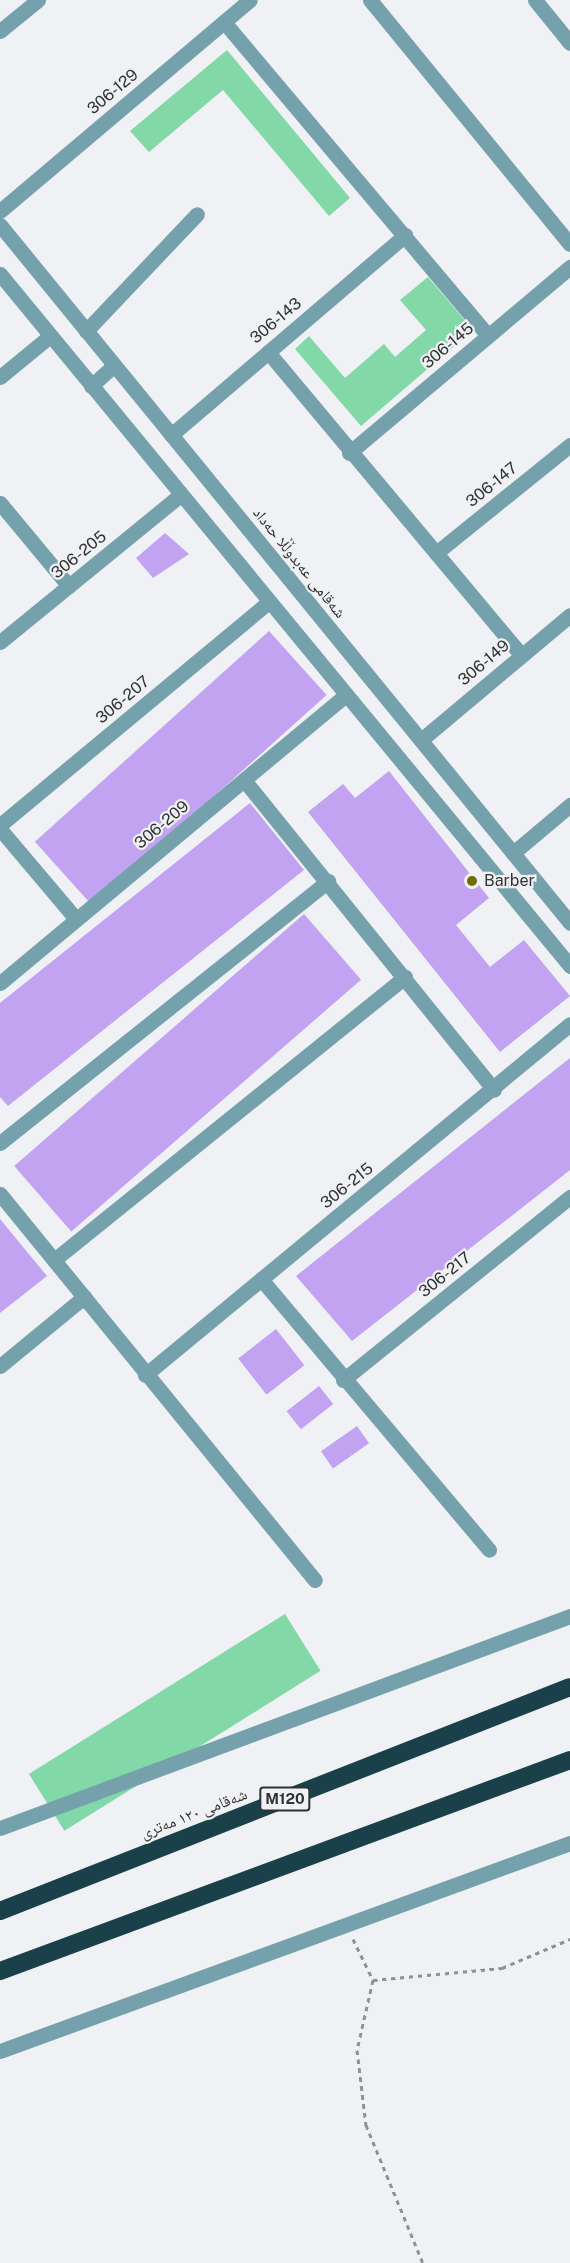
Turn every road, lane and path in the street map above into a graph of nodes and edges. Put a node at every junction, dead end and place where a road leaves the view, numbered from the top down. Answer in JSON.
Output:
{"nodes":[{"id":1,"x":38,"y":0,"type":"edge"},
{"id":2,"x":250,"y":0,"type":"edge"},
{"id":3,"x":370,"y":0,"type":"edge"},
{"id":4,"x":535,"y":0,"type":"edge"},
{"id":5,"x":224,"y":22,"type":"junction"},
{"id":6,"x":0,"y":31,"type":"edge"},
{"id":7,"x":570,"y":43,"type":"edge"},
{"id":8,"x":0,"y":211,"type":"edge"},
{"id":9,"x":197,"y":214,"type":"dead end"},
{"id":10,"x":0,"y":225,"type":"edge"},
{"id":11,"x":405,"y":235,"type":"junction"},
{"id":12,"x":570,"y":244,"type":"edge"},
{"id":13,"x":570,"y":267,"type":"edge"},
{"id":14,"x":0,"y":274,"type":"edge"},
{"id":15,"x":86,"y":331,"type":"junction"},
{"id":16,"x":50,"y":336,"type":"junction"},
{"id":17,"x":488,"y":336,"type":"junction"},
{"id":18,"x":268,"y":352,"type":"junction"},
{"id":19,"x":114,"y":365,"type":"junction"},
{"id":20,"x":0,"y":377,"type":"edge"},
{"id":21,"x":91,"y":386,"type":"junction"},
{"id":22,"x":171,"y":435,"type":"junction"},
{"id":23,"x":570,"y":445,"type":"edge"},
{"id":24,"x":350,"y":453,"type":"junction"},
{"id":25,"x":180,"y":495,"type":"junction"},
{"id":26,"x":0,"y":503,"type":"edge"},
{"id":27,"x":436,"y":553,"type":"junction"},
{"id":28,"x":69,"y":586,"type":"junction"},
{"id":29,"x":269,"y":602,"type":"junction"},
{"id":30,"x":570,"y":615,"type":"edge"},
{"id":31,"x":0,"y":642,"type":"edge"},
{"id":32,"x":521,"y":655,"type":"junction"},
{"id":33,"x":346,"y":695,"type":"junction"},
{"id":34,"x":421,"y":740,"type":"junction"},
{"id":35,"x":244,"y":780,"type":"junction"},
{"id":36,"x":570,"y":805,"type":"edge"},
{"id":37,"x":0,"y":827,"type":"edge"},
{"id":38,"x":513,"y":853,"type":"junction"},
{"id":39,"x":328,"y":880,"type":"junction"},
{"id":40,"x":558,"y":908,"type":"junction"},
{"id":41,"x":76,"y":919,"type":"junction"},
{"id":42,"x":570,"y":923,"type":"edge"},
{"id":43,"x":537,"y":924,"type":"junction"},
{"id":44,"x":570,"y":966,"type":"edge"},
{"id":45,"x":405,"y":977,"type":"junction"},
{"id":46,"x":0,"y":983,"type":"edge"},
{"id":47,"x":570,"y":1024,"type":"edge"},
{"id":48,"x":494,"y":1090,"type":"junction"},
{"id":49,"x":0,"y":1143,"type":"edge"},
{"id":50,"x":0,"y":1194,"type":"edge"},
{"id":51,"x":570,"y":1197,"type":"edge"},
{"id":52,"x":54,"y":1260,"type":"junction"},
{"id":53,"x":261,"y":1279,"type":"junction"},
{"id":54,"x":84,"y":1297,"type":"junction"},
{"id":55,"x":0,"y":1366,"type":"edge"},
{"id":56,"x":145,"y":1375,"type":"junction"},
{"id":57,"x":343,"y":1380,"type":"junction"},
{"id":58,"x":489,"y":1550,"type":"dead end"},
{"id":59,"x":315,"y":1580,"type":"dead end"},
{"id":60,"x":570,"y":1616,"type":"edge"},
{"id":61,"x":570,"y":1687,"type":"edge"},
{"id":62,"x":570,"y":1760,"type":"edge"},
{"id":63,"x":0,"y":1828,"type":"edge"},
{"id":64,"x":570,"y":1843,"type":"edge"},
{"id":65,"x":0,"y":1911,"type":"edge"},
{"id":66,"x":346,"y":1927,"type":"junction"},
{"id":67,"x":570,"y":1939,"type":"edge"},
{"id":68,"x":0,"y":1971,"type":"edge"},
{"id":69,"x":373,"y":1980,"type":"junction"},
{"id":70,"x":0,"y":2051,"type":"edge"},
{"id":71,"x":423,"y":2263,"type":"edge"}],
"edges":[{"from":1,"to":6,"type":"street"},
{"from":2,"to":5,"type":"street","name":"306-129"},
{"from":3,"to":12,"type":"street"},
{"from":4,"to":7,"type":"street"},
{"from":5,"to":8,"type":"street","name":"306-129"},
{"from":5,"to":11,"type":"street"},
{"from":9,"to":15,"type":"street"},
{"from":10,"to":15,"type":"street","name":"شەقامی عەبدوڵڵا حەداد"},
{"from":11,"to":17,"type":"street"},
{"from":11,"to":18,"type":"street","name":"306-143"},
{"from":13,"to":17,"type":"street","name":"306-145"},
{"from":14,"to":16,"type":"street"},
{"from":15,"to":19,"type":"street","name":"شەقامی عەبدوڵڵا حەداد"},
{"from":16,"to":20,"type":"street"},
{"from":16,"to":21,"type":"street"},
{"from":17,"to":24,"type":"street","name":"306-145"},
{"from":18,"to":22,"type":"street","name":"306-143"},
{"from":18,"to":24,"type":"street"},
{"from":19,"to":21,"type":"street"},
{"from":19,"to":22,"type":"street","name":"شەقامی عەبدوڵڵا حەداد"},
{"from":21,"to":25,"type":"street"},
{"from":22,"to":34,"type":"street","name":"شەقامی عەبدوڵڵا حەداد"},
{"from":23,"to":27,"type":"street","name":"306-147"},
{"from":24,"to":27,"type":"street"},
{"from":25,"to":28,"type":"street","name":"306-205"},
{"from":25,"to":29,"type":"street"},
{"from":26,"to":28,"type":"street"},
{"from":27,"to":32,"type":"street"},
{"from":28,"to":31,"type":"street","name":"306-205"},
{"from":29,"to":33,"type":"street"},
{"from":29,"to":37,"type":"street","name":"306-207"},
{"from":30,"to":32,"type":"street","name":"306-149"},
{"from":32,"to":34,"type":"street","name":"306-149"},
{"from":33,"to":35,"type":"street","name":"306-209"},
{"from":33,"to":43,"type":"street"},
{"from":34,"to":38,"type":"street","name":"شەقامی عەبدوڵڵا حەداد"},
{"from":35,"to":39,"type":"street"},
{"from":35,"to":41,"type":"street","name":"306-209"},
{"from":36,"to":38,"type":"street"},
{"from":37,"to":41,"type":"street"},
{"from":38,"to":40,"type":"street","name":"شەقامی عەبدوڵڵا حەداد"},
{"from":39,"to":45,"type":"street"},
{"from":39,"to":49,"type":"street"},
{"from":40,"to":42,"type":"street","name":"شەقامی عەبدوڵڵا حەداد"},
{"from":40,"to":43,"type":"street"},
{"from":41,"to":46,"type":"street","name":"306-209"},
{"from":43,"to":44,"type":"street"},
{"from":45,"to":48,"type":"street"},
{"from":45,"to":52,"type":"street"},
{"from":47,"to":48,"type":"street","name":"306-215"},
{"from":48,"to":53,"type":"street","name":"306-215"},
{"from":50,"to":52,"type":"street"},
{"from":51,"to":57,"type":"street","name":"306-217"},
{"from":52,"to":54,"type":"street"},
{"from":53,"to":56,"type":"street","name":"306-215"},
{"from":53,"to":57,"type":"street"},
{"from":54,"to":55,"type":"street"},
{"from":54,"to":56,"type":"street"},
{"from":56,"to":59,"type":"street"},
{"from":57,"to":58,"type":"street"},
{"from":60,"to":63,"type":"street"},
{"from":61,"to":65,"type":"highway","name":"شەقامی ١٢٠ مەتری","number":"M120"},
{"from":62,"to":68,"type":"highway"},
{"from":64,"to":66,"type":"street"},
{"from":66,"to":69,"type":"path"},
{"from":66,"to":70,"type":"street"},
{"from":67,"to":69,"type":"path"},
{"from":69,"to":71,"type":"path"}]}
